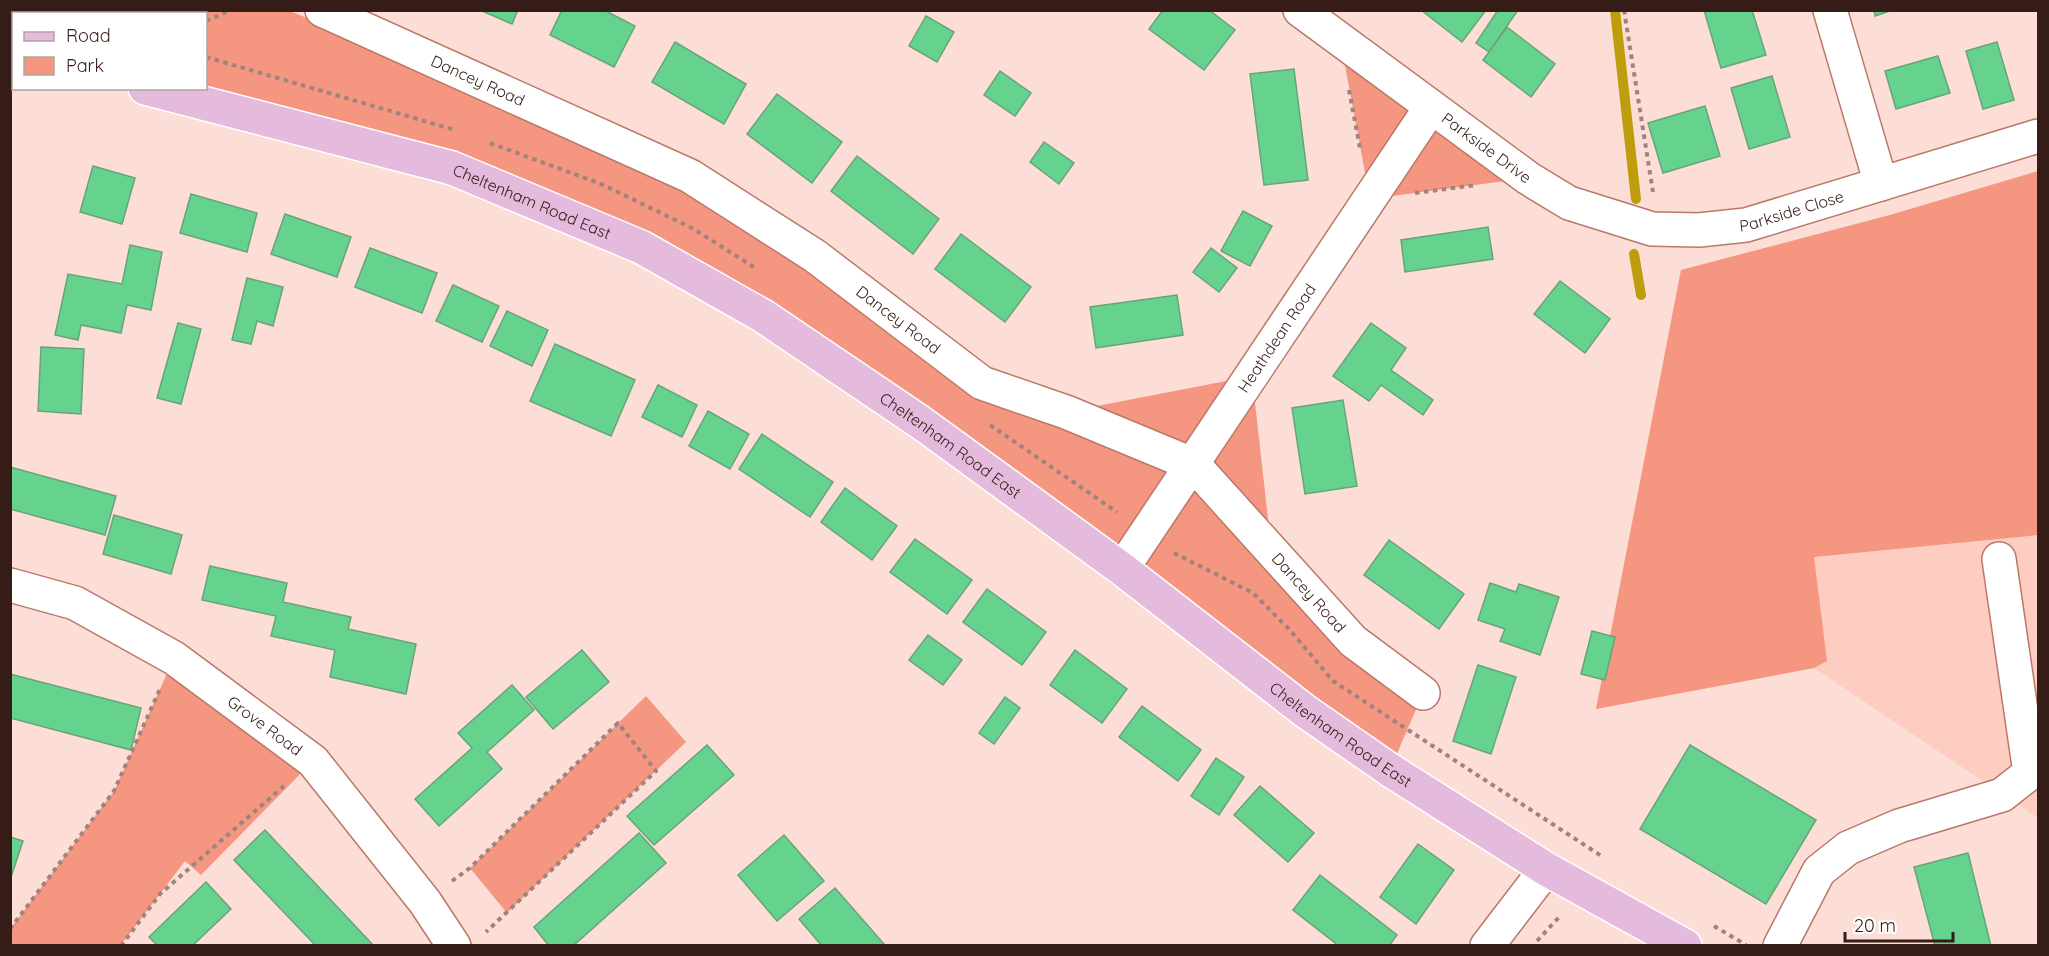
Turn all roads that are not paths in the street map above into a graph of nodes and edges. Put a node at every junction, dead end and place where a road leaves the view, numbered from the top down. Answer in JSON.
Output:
{"nodes":[{"id":1,"x":322,"y":10,"type":"edge"},
{"id":2,"x":1300,"y":10,"type":"edge"},
{"id":3,"x":1830,"y":10,"type":"edge"},
{"id":4,"x":153,"y":90,"type":"edge"},
{"id":5,"x":1431,"y":107,"type":"junction"},
{"id":6,"x":2038,"y":136,"type":"edge"},
{"id":7,"x":1881,"y":184,"type":"junction"},
{"id":8,"x":1699,"y":230,"type":"joint"},
{"id":9,"x":1194,"y":465,"type":"junction"},
{"id":10,"x":1999,"y":559,"type":"dead end"},
{"id":11,"x":1122,"y":569,"type":"junction"},
{"id":12,"x":10,"y":585,"type":"edge"},
{"id":13,"x":1423,"y":693,"type":"dead end"},
{"id":14,"x":1546,"y":869,"type":"junction"},
{"id":15,"x":466,"y":942,"type":"edge"},
{"id":16,"x":1487,"y":945,"type":"edge"},
{"id":17,"x":1685,"y":945,"type":"edge"},
{"id":18,"x":1780,"y":945,"type":"edge"}],
"edges":[{"from":1,"to":9,"type":"street","name":"Dancey Road"},
{"from":2,"to":5,"type":"street","name":"Parkside Drive"},
{"from":3,"to":7,"type":"street"},
{"from":4,"to":11,"type":"main road","name":"Cheltenham Road East"},
{"from":5,"to":8,"type":"street","name":"Parkside Drive"},
{"from":5,"to":9,"type":"street","name":"Heathdean Road"},
{"from":6,"to":7,"type":"street","name":"Parkside Close"},
{"from":7,"to":8,"type":"street","name":"Parkside Close"},
{"from":9,"to":11,"type":"street","name":"Heathdean Road"},
{"from":9,"to":13,"type":"street","name":"Dancey Road"},
{"from":10,"to":18,"type":"street"},
{"from":11,"to":14,"type":"main road","name":"Cheltenham Road East"},
{"from":12,"to":15,"type":"street","name":"Grove Road"},
{"from":14,"to":16,"type":"street"},
{"from":14,"to":17,"type":"main road","name":"Cheltenham Road East"}]}
